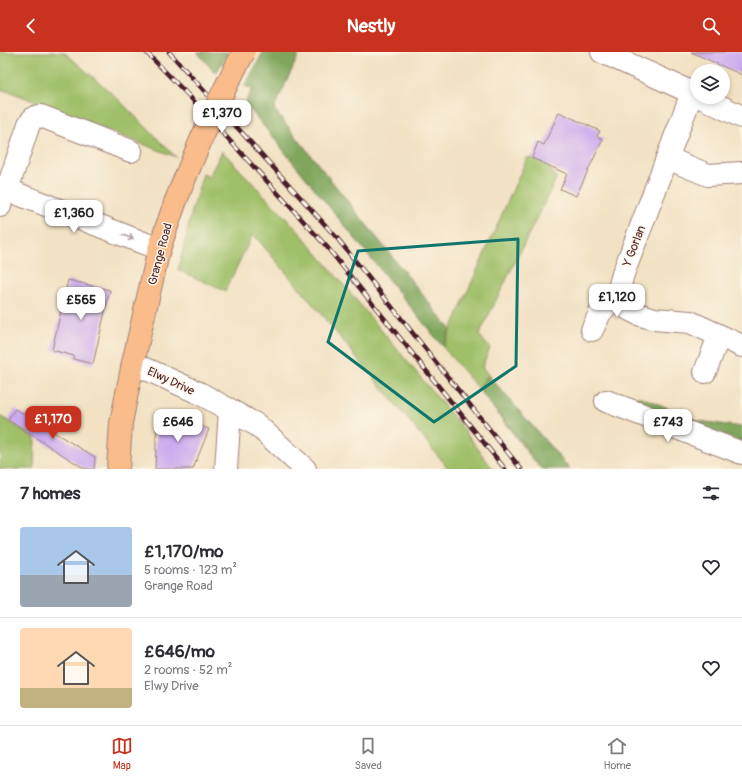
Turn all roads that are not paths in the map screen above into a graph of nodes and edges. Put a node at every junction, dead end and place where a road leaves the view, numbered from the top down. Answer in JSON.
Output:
{"nodes":[{"id":1,"x":244,"y":52,"type":"edge"},
{"id":2,"x":602,"y":52,"type":"edge"},
{"id":3,"x":690,"y":92,"type":"edge"},
{"id":4,"x":693,"y":104,"type":"edge"},
{"id":5,"x":715,"y":104,"type":"edge"},
{"id":6,"x":742,"y":117,"type":"edge"},
{"id":7,"x":131,"y":151,"type":"dead end"},
{"id":8,"x":667,"y":158,"type":"junction"},
{"id":9,"x":742,"y":173,"type":"edge"},
{"id":10,"x":3,"y":193,"type":"edge"},
{"id":11,"x":159,"y":249,"type":"junction"},
{"id":12,"x":618,"y":292,"type":"junction"},
{"id":13,"x":592,"y":330,"type":"dead end"},
{"id":14,"x":719,"y":336,"type":"junction"},
{"id":15,"x":742,"y":346,"type":"edge"},
{"id":16,"x":134,"y":363,"type":"junction"},
{"id":17,"x":705,"y":372,"type":"dead end"},
{"id":18,"x":606,"y":401,"type":"dead end"},
{"id":19,"x":230,"y":410,"type":"junction"},
{"id":20,"x":742,"y":453,"type":"edge"},
{"id":21,"x":118,"y":469,"type":"edge"},
{"id":22,"x":226,"y":469,"type":"edge"},
{"id":23,"x":305,"y":469,"type":"edge"}],
"edges":[{"from":1,"to":11,"type":"main road","name":"Grange Road","bridge":true},
{"from":2,"to":3,"type":"street"},
{"from":4,"to":8,"type":"street","name":"Y Gorlan"},
{"from":5,"to":6,"type":"street"},
{"from":7,"to":10,"type":"street"},
{"from":8,"to":9,"type":"street"},
{"from":8,"to":12,"type":"street","name":"Y Gorlan"},
{"from":10,"to":11,"type":"street","one_way":true},
{"from":11,"to":16,"type":"main road","name":"Grange Road"},
{"from":12,"to":13,"type":"street"},
{"from":12,"to":14,"type":"street"},
{"from":14,"to":15,"type":"street"},
{"from":14,"to":17,"type":"street"},
{"from":16,"to":19,"type":"street","name":"Elwy Drive"},
{"from":16,"to":21,"type":"main road","name":"Grange Road"},
{"from":18,"to":20,"type":"street"},
{"from":19,"to":22,"type":"street"},
{"from":19,"to":23,"type":"street","name":"Elwy Drive"}]}
